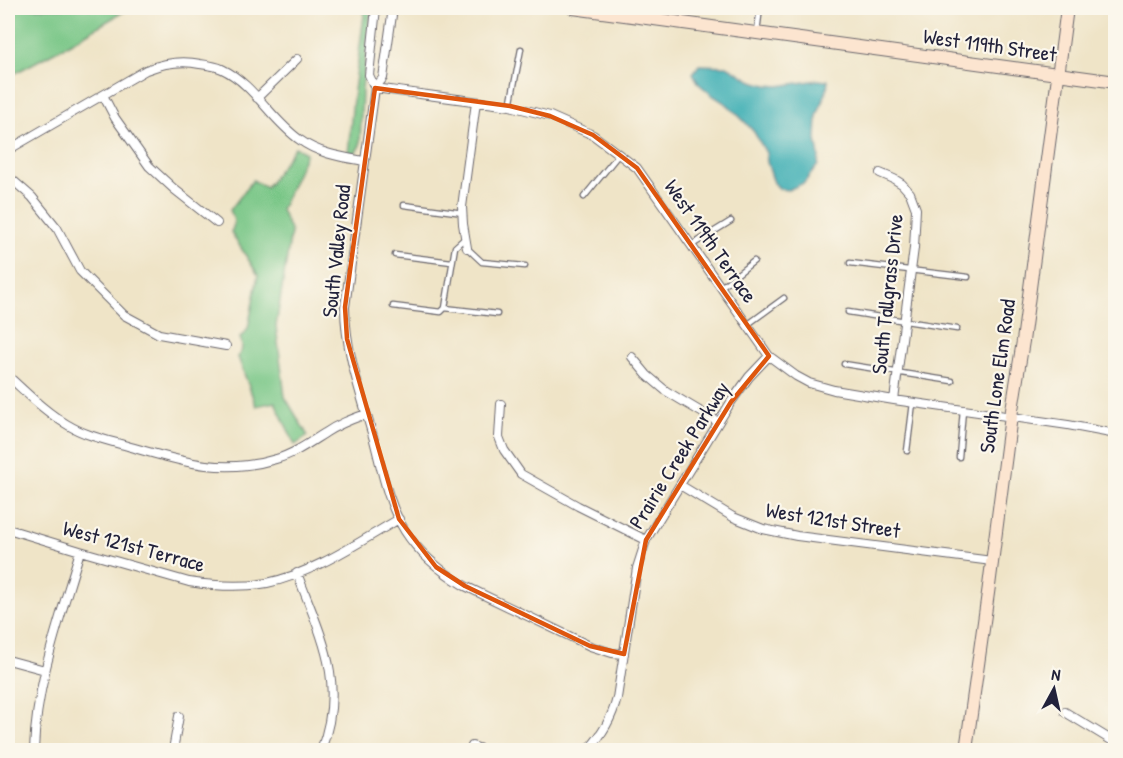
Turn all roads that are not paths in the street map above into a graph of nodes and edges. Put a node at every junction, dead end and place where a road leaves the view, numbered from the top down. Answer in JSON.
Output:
{"nodes":[{"id":1,"x":376,"y":8,"type":"edge"},
{"id":2,"x":393,"y":8,"type":"edge"},
{"id":3,"x":573,"y":8,"type":"edge"},
{"id":4,"x":760,"y":8,"type":"edge"},
{"id":5,"x":1067,"y":8,"type":"edge"},
{"id":6,"x":757,"y":33,"type":"junction"},
{"id":7,"x":521,"y":49,"type":"dead end"},
{"id":8,"x":297,"y":59,"type":"dead end"},
{"id":9,"x":1059,"y":74,"type":"junction"},
{"id":10,"x":1116,"y":82,"type":"edge"},
{"id":11,"x":375,"y":88,"type":"junction"},
{"id":12,"x":103,"y":95,"type":"junction"},
{"id":13,"x":257,"y":98,"type":"junction"},
{"id":14,"x":476,"y":102,"type":"junction"},
{"id":15,"x":510,"y":106,"type":"junction"},
{"id":16,"x":8,"y":150,"type":"edge"},
{"id":17,"x":619,"y":154,"type":"junction"},
{"id":18,"x":364,"y":161,"type":"junction"},
{"id":19,"x":880,"y":173,"type":"dead end"},
{"id":20,"x":8,"y":176,"type":"edge"},
{"id":21,"x":584,"y":197,"type":"dead end"},
{"id":22,"x":404,"y":205,"type":"dead end"},
{"id":23,"x":463,"y":213,"type":"junction"},
{"id":24,"x":731,"y":221,"type":"dead end"},
{"id":25,"x":217,"y":223,"type":"dead end"},
{"id":26,"x":465,"y":237,"type":"junction"},
{"id":27,"x":692,"y":245,"type":"junction"},
{"id":28,"x":467,"y":248,"type":"joint"},
{"id":29,"x":395,"y":255,"type":"dead end"},
{"id":30,"x":754,"y":261,"type":"dead end"},
{"id":31,"x":452,"y":262,"type":"junction"},
{"id":32,"x":850,"y":263,"type":"dead end"},
{"id":33,"x":525,"y":266,"type":"dead end"},
{"id":34,"x":911,"y":270,"type":"junction"},
{"id":35,"x":968,"y":277,"type":"dead end"},
{"id":36,"x":721,"y":287,"type":"junction"},
{"id":37,"x":784,"y":298,"type":"dead end"},
{"id":38,"x":393,"y":306,"type":"dead end"},
{"id":39,"x":446,"y":308,"type":"junction"},
{"id":40,"x":848,"y":312,"type":"dead end"},
{"id":41,"x":497,"y":314,"type":"dead end"},
{"id":42,"x":904,"y":320,"type":"junction"},
{"id":43,"x":747,"y":325,"type":"junction"},
{"id":44,"x":957,"y":329,"type":"dead end"},
{"id":45,"x":226,"y":346,"type":"dead end"},
{"id":46,"x":769,"y":356,"type":"junction"},
{"id":47,"x":632,"y":357,"type":"dead end"},
{"id":48,"x":844,"y":364,"type":"dead end"},
{"id":49,"x":897,"y":373,"type":"junction"},
{"id":50,"x":8,"y":376,"type":"edge"},
{"id":51,"x":952,"y":381,"type":"dead end"},
{"id":52,"x":894,"y":400,"type":"junction"},
{"id":53,"x":913,"y":403,"type":"junction"},
{"id":54,"x":501,"y":404,"type":"dead end"},
{"id":55,"x":963,"y":410,"type":"junction"},
{"id":56,"x":366,"y":414,"type":"junction"},
{"id":57,"x":1011,"y":416,"type":"junction"},
{"id":58,"x":718,"y":422,"type":"junction"},
{"id":59,"x":1116,"y":434,"type":"edge"},
{"id":60,"x":907,"y":451,"type":"dead end"},
{"id":61,"x":959,"y":458,"type":"dead end"},
{"id":62,"x":680,"y":485,"type":"junction"},
{"id":63,"x":399,"y":519,"type":"junction"},
{"id":64,"x":8,"y":529,"type":"edge"},
{"id":65,"x":646,"y":540,"type":"junction"},
{"id":66,"x":80,"y":551,"type":"junction"},
{"id":67,"x":992,"y":561,"type":"junction"},
{"id":68,"x":297,"y":573,"type":"junction"},
{"id":69,"x":624,"y":654,"type":"junction"},
{"id":70,"x":8,"y":660,"type":"edge"},
{"id":71,"x":45,"y":670,"type":"junction"},
{"id":72,"x":1065,"y":712,"type":"dead end"},
{"id":73,"x":179,"y":716,"type":"dead end"},
{"id":74,"x":1116,"y":743,"type":"edge"},
{"id":75,"x":472,"y":746,"type":"dead end"},
{"id":76,"x":34,"y":750,"type":"edge"},
{"id":77,"x":173,"y":750,"type":"edge"},
{"id":78,"x":321,"y":750,"type":"edge"},
{"id":79,"x":484,"y":750,"type":"edge"},
{"id":80,"x":588,"y":750,"type":"edge"},
{"id":81,"x":966,"y":750,"type":"edge"}],
"edges":[{"from":1,"to":11,"type":"street","name":"South Valley Road"},
{"from":2,"to":11,"type":"street","name":"South Valley Road"},
{"from":3,"to":6,"type":"street","name":"West 119th Street"},
{"from":4,"to":6,"type":"lane"},
{"from":5,"to":9,"type":"street","name":"South Lone Elm Road"},
{"from":6,"to":9,"type":"street","name":"West 119th Street"},
{"from":7,"to":15,"type":"lane"},
{"from":8,"to":13,"type":"street"},
{"from":9,"to":10,"type":"street","name":"West 119th Street"},
{"from":9,"to":57,"type":"street","name":"South Lone Elm Road"},
{"from":11,"to":14,"type":"street","name":"West 119th Terrace"},
{"from":11,"to":18,"type":"street","name":"South Valley Road"},
{"from":12,"to":13,"type":"street"},
{"from":12,"to":16,"type":"street"},
{"from":12,"to":25,"type":"street"},
{"from":13,"to":18,"type":"street"},
{"from":14,"to":15,"type":"street","name":"West 119th Terrace"},
{"from":14,"to":23,"type":"street"},
{"from":15,"to":17,"type":"street","name":"West 119th Terrace"},
{"from":17,"to":21,"type":"lane"},
{"from":17,"to":27,"type":"street","name":"West 119th Terrace"},
{"from":18,"to":56,"type":"street","name":"South Valley Road"},
{"from":19,"to":34,"type":"street","name":"South Tallgrass Drive"},
{"from":20,"to":45,"type":"street"},
{"from":22,"to":23,"type":"lane"},
{"from":23,"to":26,"type":"street"},
{"from":24,"to":27,"type":"lane"},
{"from":26,"to":28,"type":"street"},
{"from":26,"to":31,"type":"lane"},
{"from":27,"to":36,"type":"street","name":"West 119th Terrace"},
{"from":28,"to":33,"type":"lane"},
{"from":29,"to":31,"type":"lane"},
{"from":30,"to":36,"type":"lane"},
{"from":31,"to":39,"type":"lane"},
{"from":32,"to":34,"type":"lane"},
{"from":34,"to":35,"type":"lane"},
{"from":34,"to":42,"type":"street","name":"South Tallgrass Drive"},
{"from":36,"to":43,"type":"street","name":"West 119th Terrace"},
{"from":37,"to":43,"type":"lane"},
{"from":38,"to":39,"type":"lane"},
{"from":39,"to":41,"type":"lane"},
{"from":40,"to":42,"type":"lane"},
{"from":42,"to":44,"type":"lane"},
{"from":42,"to":49,"type":"street","name":"South Tallgrass Drive"},
{"from":43,"to":46,"type":"street","name":"West 119th Terrace"},
{"from":46,"to":52,"type":"street","name":"West 119th Terrace"},
{"from":46,"to":58,"type":"street","name":"Prairie Creek Parkway"},
{"from":47,"to":58,"type":"street"},
{"from":48,"to":49,"type":"lane"},
{"from":49,"to":51,"type":"lane"},
{"from":49,"to":52,"type":"street","name":"South Tallgrass Drive"},
{"from":50,"to":56,"type":"street"},
{"from":52,"to":53,"type":"street","name":"West 119th Terrace"},
{"from":53,"to":55,"type":"street","name":"West 119th Terrace"},
{"from":53,"to":60,"type":"lane"},
{"from":54,"to":65,"type":"street"},
{"from":55,"to":57,"type":"street","name":"West 119th Terrace"},
{"from":55,"to":61,"type":"lane"},
{"from":56,"to":63,"type":"street","name":"South Valley Road"},
{"from":57,"to":59,"type":"street","name":"West 119th Terrace"},
{"from":57,"to":67,"type":"street","name":"South Lone Elm Road"},
{"from":58,"to":62,"type":"street","name":"Prairie Creek Parkway"},
{"from":62,"to":65,"type":"street","name":"Prairie Creek Parkway"},
{"from":62,"to":67,"type":"street","name":"West 121st Street"},
{"from":63,"to":68,"type":"street","name":"West 121st Terrace"},
{"from":63,"to":69,"type":"street"},
{"from":64,"to":66,"type":"street","name":"West 121st Terrace"},
{"from":65,"to":69,"type":"street","name":"Prairie Creek Parkway"},
{"from":66,"to":68,"type":"street","name":"West 121st Terrace"},
{"from":66,"to":71,"type":"street"},
{"from":67,"to":81,"type":"street","name":"South Lone Elm Road"},
{"from":68,"to":78,"type":"street"},
{"from":69,"to":80,"type":"street","name":"Prairie Creek Parkway"},
{"from":70,"to":71,"type":"street"},
{"from":71,"to":76,"type":"street"},
{"from":72,"to":74,"type":"street"},
{"from":73,"to":77,"type":"street"},
{"from":75,"to":79,"type":"street"}]}
